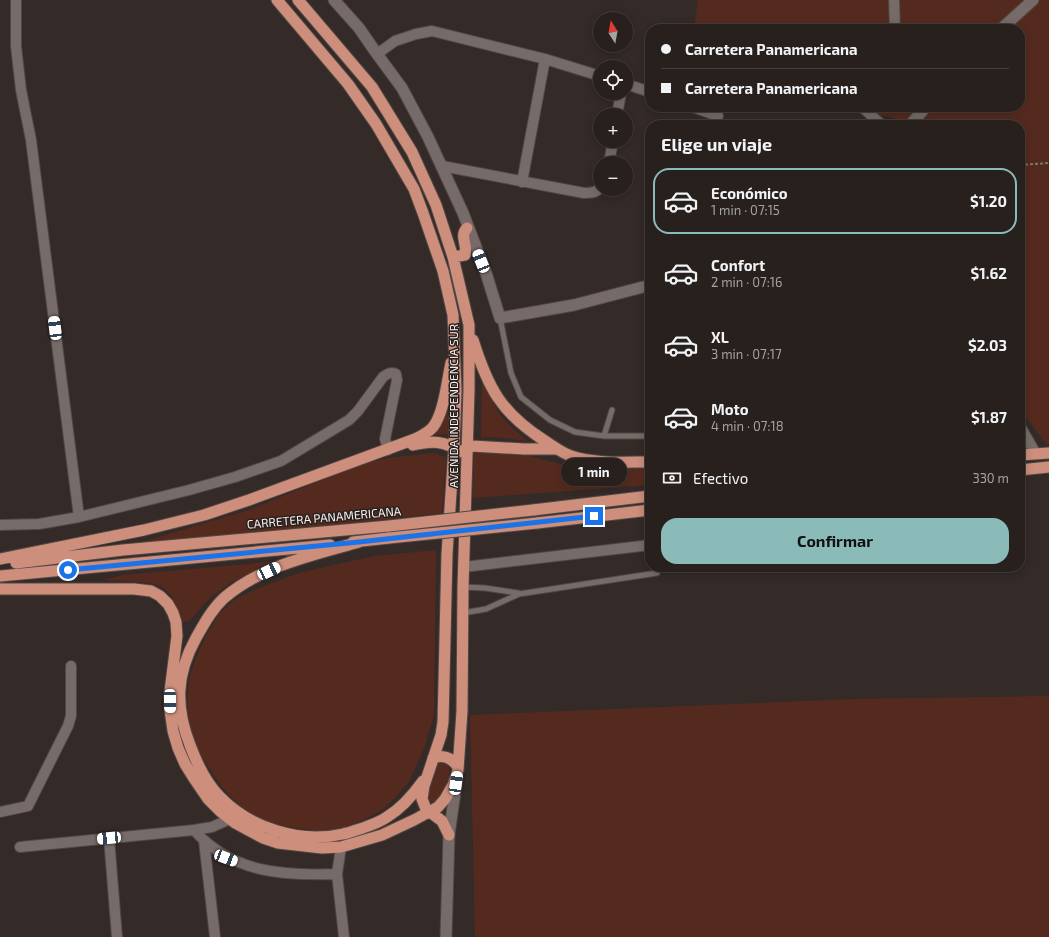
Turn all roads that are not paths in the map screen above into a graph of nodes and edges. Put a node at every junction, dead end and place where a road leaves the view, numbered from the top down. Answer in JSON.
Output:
{"nodes":[{"id":1,"x":16,"y":0,"type":"edge"},
{"id":2,"x":277,"y":0,"type":"edge"},
{"id":3,"x":298,"y":0,"type":"edge"},
{"id":4,"x":334,"y":0,"type":"edge"},
{"id":5,"x":894,"y":0,"type":"edge"},
{"id":6,"x":1033,"y":0,"type":"edge"},
{"id":7,"x":895,"y":24,"type":"edge"},
{"id":8,"x":1007,"y":24,"type":"edge"},
{"id":9,"x":377,"y":54,"type":"junction"},
{"id":10,"x":545,"y":59,"type":"junction"},
{"id":11,"x":593,"y":74,"type":"edge"},
{"id":12,"x":633,"y":86,"type":"edge"},
{"id":13,"x":645,"y":90,"type":"edge"},
{"id":14,"x":707,"y":112,"type":"edge"},
{"id":15,"x":868,"y":112,"type":"edge"},
{"id":16,"x":922,"y":112,"type":"edge"},
{"id":17,"x":718,"y":116,"type":"dead end"},
{"id":18,"x":876,"y":120,"type":"edge"},
{"id":19,"x":915,"y":120,"type":"edge"},
{"id":20,"x":442,"y":166,"type":"junction"},
{"id":21,"x":522,"y":182,"type":"junction"},
{"id":22,"x":593,"y":193,"type":"edge"},
{"id":23,"x":468,"y":228,"type":"junction"},
{"id":24,"x":453,"y":257,"type":"junction"},
{"id":25,"x":645,"y":287,"type":"edge"},
{"id":26,"x":500,"y":318,"type":"junction"},
{"id":27,"x":469,"y":325,"type":"junction"},
{"id":28,"x":454,"y":349,"type":"junction"},
{"id":29,"x":612,"y":410,"type":"dead end"},
{"id":30,"x":1025,"y":435,"type":"edge"},
{"id":31,"x":604,"y":436,"type":"junction"},
{"id":32,"x":645,"y":436,"type":"edge"},
{"id":33,"x":557,"y":449,"type":"junction"},
{"id":34,"x":388,"y":450,"type":"junction"},
{"id":35,"x":459,"y":452,"type":"junction"},
{"id":36,"x":1025,"y":452,"type":"edge"},
{"id":37,"x":1049,"y":453,"type":"edge"},
{"id":38,"x":1036,"y":454,"type":"junction"},
{"id":39,"x":361,"y":458,"type":"junction"},
{"id":40,"x":645,"y":462,"type":"edge"},
{"id":41,"x":1049,"y":467,"type":"edge"},
{"id":42,"x":1025,"y":469,"type":"edge"},
{"id":43,"x":645,"y":497,"type":"edge"},
{"id":44,"x":645,"y":511,"type":"edge"},
{"id":45,"x":80,"y":517,"type":"junction"},
{"id":46,"x":0,"y":525,"type":"edge"},
{"id":47,"x":359,"y":542,"type":"junction"},
{"id":48,"x":645,"y":546,"type":"edge"},
{"id":49,"x":0,"y":559,"type":"edge"},
{"id":50,"x":0,"y":564,"type":"edge"},
{"id":51,"x":464,"y":567,"type":"junction"},
{"id":52,"x":657,"y":573,"type":"dead end"},
{"id":53,"x":0,"y":576,"type":"edge"},
{"id":54,"x":463,"y":587,"type":"junction"},
{"id":55,"x":0,"y":589,"type":"edge"},
{"id":56,"x":519,"y":594,"type":"junction"},
{"id":57,"x":463,"y":613,"type":"junction"},
{"id":58,"x":71,"y":666,"type":"dead end"},
{"id":59,"x":433,"y":758,"type":"junction"},
{"id":60,"x":458,"y":768,"type":"junction"},
{"id":61,"x":427,"y":775,"type":"junction"},
{"id":62,"x":0,"y":812,"type":"edge"},
{"id":63,"x":430,"y":812,"type":"junction"},
{"id":64,"x":230,"y":818,"type":"junction"},
{"id":65,"x":414,"y":820,"type":"junction"},
{"id":66,"x":442,"y":821,"type":"junction"},
{"id":67,"x":194,"y":830,"type":"junction"},
{"id":68,"x":449,"y":835,"type":"junction"},
{"id":69,"x":109,"y":838,"type":"junction"},
{"id":70,"x":204,"y":842,"type":"junction"},
{"id":71,"x":20,"y":847,"type":"dead end"},
{"id":72,"x":341,"y":847,"type":"junction"},
{"id":73,"x":337,"y":874,"type":"junction"},
{"id":74,"x":117,"y":937,"type":"edge"},
{"id":75,"x":215,"y":937,"type":"edge"},
{"id":76,"x":344,"y":937,"type":"edge"},
{"id":77,"x":446,"y":937,"type":"edge"}],
"edges":[{"from":1,"to":45,"type":"street"},
{"from":2,"to":28,"type":"highway","name":"AVENIDA INDEPENDENCIA SUR"},
{"from":3,"to":24,"type":"highway","name":"AVENIDA INDEPENDENCIA SUR"},
{"from":4,"to":9,"type":"street"},
{"from":5,"to":7,"type":"street"},
{"from":6,"to":8,"type":"street"},
{"from":9,"to":10,"type":"street"},
{"from":9,"to":20,"type":"street"},
{"from":10,"to":11,"type":"street"},
{"from":10,"to":21,"type":"street"},
{"from":12,"to":13,"type":"street"},
{"from":14,"to":17,"type":"street"},
{"from":15,"to":18,"type":"street"},
{"from":16,"to":19,"type":"street"},
{"from":20,"to":21,"type":"street"},
{"from":20,"to":23,"type":"street"},
{"from":21,"to":22,"type":"street"},
{"from":23,"to":24,"type":"highway"},
{"from":23,"to":26,"type":"street"},
{"from":24,"to":27,"type":"highway","name":"AVENIDA INDEPENDENCIA SUR"},
{"from":25,"to":26,"type":"street"},
{"from":26,"to":31,"type":"lane"},
{"from":27,"to":33,"type":"highway"},
{"from":27,"to":35,"type":"highway","name":"AVENIDA INDEPENDENCIA SUR"},
{"from":28,"to":34,"type":"highway"},
{"from":28,"to":35,"type":"highway"},
{"from":29,"to":31,"type":"lane"},
{"from":30,"to":38,"type":"street"},
{"from":31,"to":32,"type":"lane"},
{"from":33,"to":35,"type":"highway"},
{"from":33,"to":40,"type":"highway"},
{"from":34,"to":39,"type":"highway"},
{"from":34,"to":45,"type":"street"},
{"from":35,"to":39,"type":"highway"},
{"from":35,"to":51,"type":"highway","name":"AVENIDA INDEPENDENCIA SUR"},
{"from":35,"to":59,"type":"highway"},
{"from":36,"to":38,"type":"highway"},
{"from":37,"to":38,"type":"highway"},
{"from":39,"to":49,"type":"highway"},
{"from":41,"to":42,"type":"highway"},
{"from":43,"to":50,"type":"highway","name":"CARRETERA PANAMERICANA","bridge":true},
{"from":44,"to":47,"type":"highway","name":"CARRETERA PANAMERICANA","bridge":true},
{"from":45,"to":46,"type":"street"},
{"from":47,"to":53,"type":"highway","name":"CARRETERA PANAMERICANA"},
{"from":47,"to":61,"type":"highway"},
{"from":48,"to":51,"type":"street"},
{"from":51,"to":54,"type":"highway","name":"AVENIDA INDEPENDENCIA SUR"},
{"from":52,"to":56,"type":"lane"},
{"from":54,"to":56,"type":"lane"},
{"from":54,"to":57,"type":"highway","name":"AVENIDA INDEPENDENCIA SUR"},
{"from":55,"to":64,"type":"highway"},
{"from":56,"to":57,"type":"lane"},
{"from":57,"to":60,"type":"highway","name":"AVENIDA INDEPENDENCIA SUR"},
{"from":58,"to":62,"type":"street"},
{"from":59,"to":60,"type":"highway"},
{"from":59,"to":61,"type":"highway"},
{"from":60,"to":63,"type":"highway"},
{"from":60,"to":68,"type":"street","name":"AVENIDA INDEPENDENCIA SUR"},
{"from":61,"to":63,"type":"highway"},
{"from":63,"to":65,"type":"highway"},
{"from":63,"to":66,"type":"highway"},
{"from":64,"to":67,"type":"street"},
{"from":64,"to":72,"type":"highway"},
{"from":65,"to":66,"type":"highway"},
{"from":65,"to":72,"type":"highway"},
{"from":66,"to":68,"type":"highway"},
{"from":67,"to":69,"type":"street"},
{"from":67,"to":70,"type":"street"},
{"from":68,"to":77,"type":"street","name":"AVENIDA INDEPENDENCIA SUR"},
{"from":69,"to":71,"type":"street"},
{"from":69,"to":74,"type":"street"},
{"from":70,"to":73,"type":"street"},
{"from":70,"to":75,"type":"street"},
{"from":72,"to":73,"type":"street"},
{"from":73,"to":76,"type":"street"}]}
